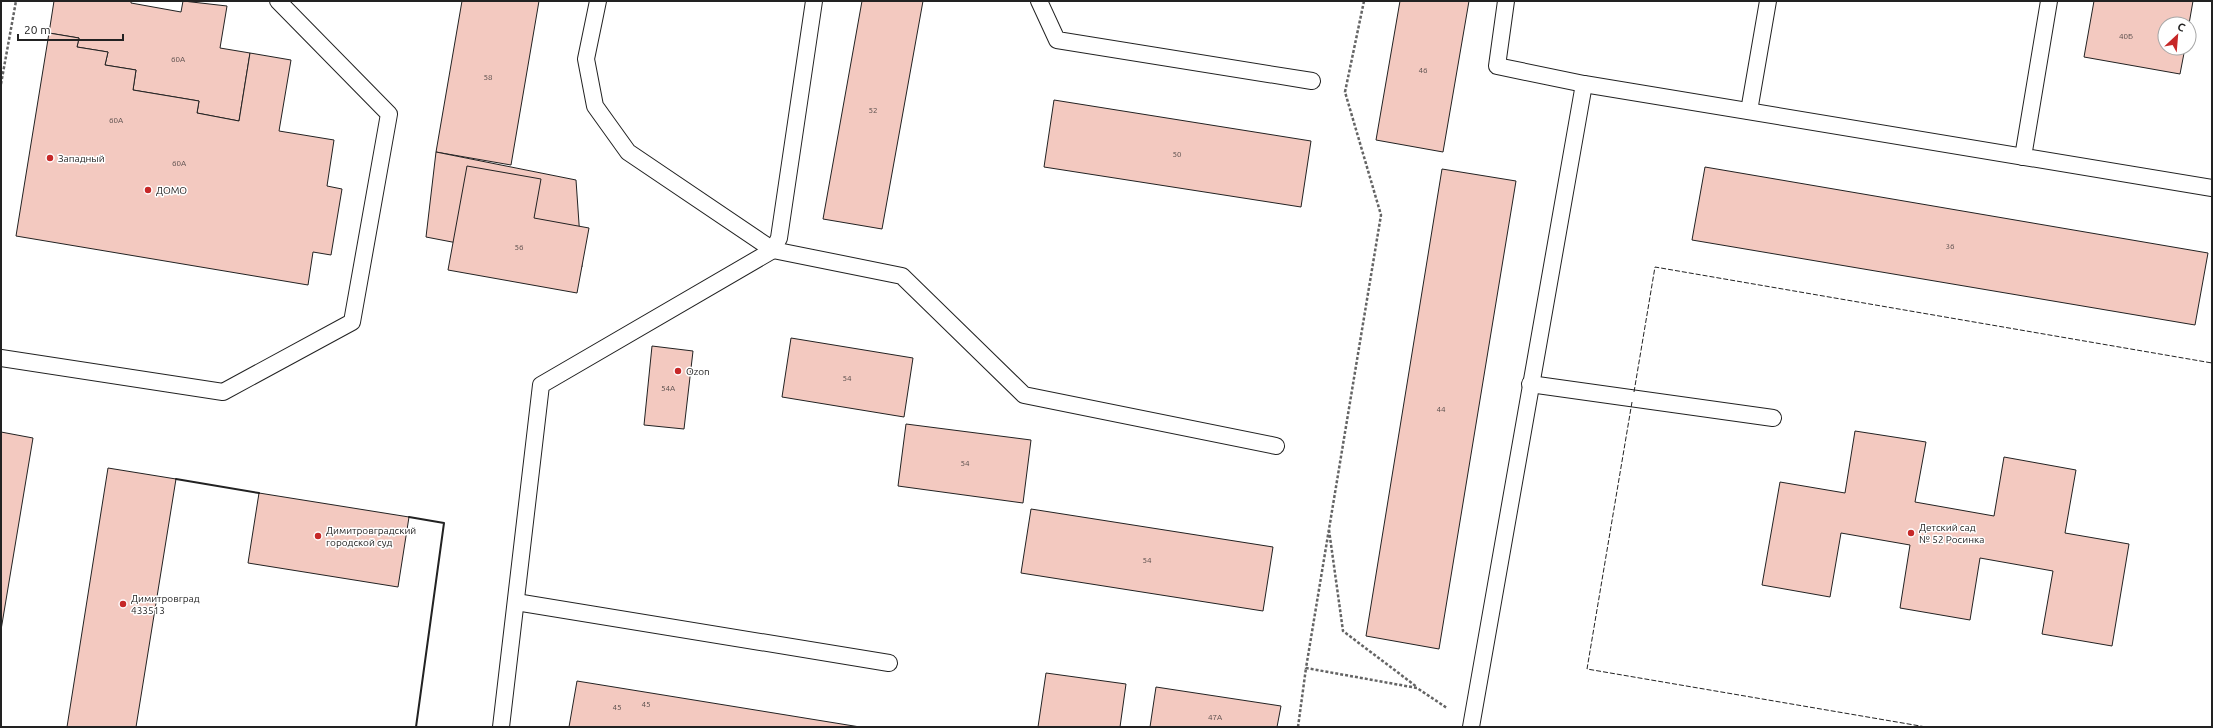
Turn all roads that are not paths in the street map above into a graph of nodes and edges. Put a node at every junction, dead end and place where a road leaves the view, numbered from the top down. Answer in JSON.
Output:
{"nodes":[{"id":1,"x":278,"y":1,"type":"edge"},
{"id":2,"x":598,"y":1,"type":"edge"},
{"id":3,"x":814,"y":1,"type":"edge"},
{"id":4,"x":1039,"y":1,"type":"edge"},
{"id":5,"x":1506,"y":1,"type":"edge"},
{"id":6,"x":1768,"y":1,"type":"edge"},
{"id":7,"x":2049,"y":1,"type":"edge"},
{"id":8,"x":1312,"y":81,"type":"dead end"},
{"id":9,"x":1584,"y":84,"type":"junction"},
{"id":10,"x":1749,"y":112,"type":"junction"},
{"id":11,"x":2023,"y":157,"type":"junction"},
{"id":12,"x":2212,"y":188,"type":"edge"},
{"id":13,"x":773,"y":250,"type":"junction"},
{"id":14,"x":1,"y":358,"type":"edge"},
{"id":15,"x":1530,"y":384,"type":"junction"},
{"id":16,"x":1773,"y":418,"type":"dead end"},
{"id":17,"x":1276,"y":446,"type":"dead end"},
{"id":18,"x":516,"y":602,"type":"junction"},
{"id":19,"x":889,"y":663,"type":"dead end"},
{"id":20,"x":1471,"y":726,"type":"edge"},
{"id":21,"x":501,"y":727,"type":"edge"}],
"edges":[{"from":1,"to":14,"type":"lane"},
{"from":2,"to":13,"type":"lane"},
{"from":3,"to":13,"type":"lane"},
{"from":4,"to":8,"type":"lane"},
{"from":5,"to":9,"type":"lane"},
{"from":6,"to":10,"type":"lane"},
{"from":7,"to":11,"type":"lane"},
{"from":9,"to":10,"type":"lane"},
{"from":9,"to":15,"type":"lane"},
{"from":10,"to":11,"type":"lane"},
{"from":11,"to":12,"type":"lane"},
{"from":13,"to":17,"type":"lane"},
{"from":13,"to":18,"type":"lane"},
{"from":15,"to":16,"type":"lane"},
{"from":15,"to":20,"type":"lane"},
{"from":18,"to":19,"type":"lane"},
{"from":18,"to":21,"type":"lane"}]}
